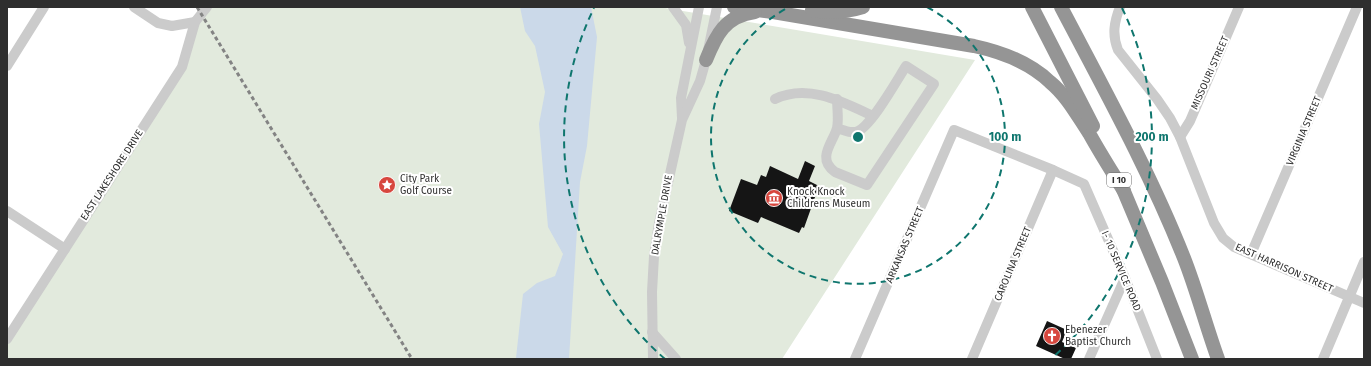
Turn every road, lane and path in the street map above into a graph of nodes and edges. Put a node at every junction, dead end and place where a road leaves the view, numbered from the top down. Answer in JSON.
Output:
{"nodes":[{"id":1,"x":44,"y":7,"type":"edge"},
{"id":2,"x":134,"y":7,"type":"edge"},
{"id":3,"x":207,"y":7,"type":"edge"},
{"id":4,"x":673,"y":7,"type":"edge"},
{"id":5,"x":699,"y":7,"type":"edge"},
{"id":6,"x":716,"y":7,"type":"edge"},
{"id":7,"x":734,"y":7,"type":"edge"},
{"id":8,"x":794,"y":7,"type":"edge"},
{"id":9,"x":863,"y":7,"type":"edge"},
{"id":10,"x":1032,"y":7,"type":"edge"},
{"id":11,"x":1061,"y":7,"type":"edge"},
{"id":12,"x":1120,"y":7,"type":"edge"},
{"id":13,"x":1239,"y":7,"type":"edge"},
{"id":14,"x":1357,"y":7,"type":"edge"},
{"id":15,"x":766,"y":11,"type":"junction"},
{"id":16,"x":195,"y":22,"type":"junction"},
{"id":17,"x":690,"y":53,"type":"junction"},
{"id":18,"x":706,"y":60,"type":"junction"},
{"id":19,"x":7,"y":66,"type":"edge"},
{"id":20,"x":775,"y":99,"type":"dead end"},
{"id":21,"x":837,"y":99,"type":"junction"},
{"id":22,"x":873,"y":116,"type":"junction"},
{"id":23,"x":682,"y":120,"type":"junction"},
{"id":24,"x":837,"y":128,"type":"junction"},
{"id":25,"x":1180,"y":137,"type":"junction"},
{"id":26,"x":1054,"y":170,"type":"junction"},
{"id":27,"x":1124,"y":191,"type":"junction"},
{"id":28,"x":7,"y":211,"type":"edge"},
{"id":29,"x":65,"y":249,"type":"junction"},
{"id":30,"x":1251,"y":254,"type":"junction"},
{"id":31,"x":1364,"y":262,"type":"edge"},
{"id":32,"x":1125,"y":278,"type":"junction"},
{"id":33,"x":1349,"y":297,"type":"junction"},
{"id":34,"x":1364,"y":303,"type":"edge"},
{"id":35,"x":652,"y":332,"type":"junction"},
{"id":36,"x":7,"y":340,"type":"edge"},
{"id":37,"x":653,"y":359,"type":"edge"},
{"id":38,"x":676,"y":359,"type":"edge"},
{"id":39,"x":855,"y":359,"type":"edge"},
{"id":40,"x":972,"y":359,"type":"edge"},
{"id":41,"x":1089,"y":359,"type":"edge"},
{"id":42,"x":1157,"y":359,"type":"edge"},
{"id":43,"x":1192,"y":359,"type":"edge"},
{"id":44,"x":1218,"y":359,"type":"edge"},
{"id":45,"x":1323,"y":359,"type":"edge"}],
"edges":[{"from":1,"to":19,"type":"street"},
{"from":2,"to":16,"type":"street"},
{"from":3,"to":16,"type":"street","name":"EAST LAKESHORE DRIVE"},
{"from":4,"to":17,"type":"street"},
{"from":5,"to":17,"type":"street","name":"DALRYMPLE DRIVE"},
{"from":6,"to":18,"type":"street","name":"DALRYMPLE DRIVE"},
{"from":7,"to":15,"type":"highway"},
{"from":8,"to":9,"type":"highway"},
{"from":10,"to":27,"type":"highway","number":"I 10"},
{"from":11,"to":44,"type":"highway","number":"I 10"},
{"from":12,"to":25,"type":"street","name":"EAST HARRISON STREET"},
{"from":13,"to":25,"type":"street","name":"MISSOURI STREET"},
{"from":14,"to":30,"type":"street","name":"VIRGINIA STREET"},
{"from":15,"to":18,"type":"highway"},
{"from":15,"to":27,"type":"highway"},
{"from":16,"to":29,"type":"street","name":"EAST LAKESHORE DRIVE"},
{"from":17,"to":23,"type":"street","name":"DALRYMPLE DRIVE"},
{"from":18,"to":23,"type":"street","name":"DALRYMPLE DRIVE"},
{"from":20,"to":21,"type":"street"},
{"from":21,"to":22,"type":"street"},
{"from":21,"to":24,"type":"street"},
{"from":22,"to":24,"type":"street"},
{"from":22,"to":24,"type":"street"},
{"from":23,"to":35,"type":"street","name":"DALRYMPLE DRIVE"},
{"from":25,"to":30,"type":"street","name":"EAST HARRISON STREET"},
{"from":26,"to":32,"type":"street","name":"I- 10 SERVICE ROAD"},
{"from":26,"to":39,"type":"street","name":"ARKANSAS STREET"},
{"from":26,"to":40,"type":"street","name":"CAROLINA STREET"},
{"from":27,"to":43,"type":"highway","number":"I 10"},
{"from":28,"to":29,"type":"street"},
{"from":29,"to":36,"type":"street","name":"EAST LAKESHORE DRIVE"},
{"from":30,"to":33,"type":"street","name":"EAST HARRISON STREET"},
{"from":31,"to":33,"type":"street"},
{"from":32,"to":41,"type":"street"},
{"from":32,"to":42,"type":"street","name":"I- 10 SERVICE ROAD"},
{"from":33,"to":34,"type":"street","name":"EAST HARRISON STREET"},
{"from":33,"to":45,"type":"street"},
{"from":35,"to":37,"type":"street","name":"DALRYMPLE DRIVE"},
{"from":35,"to":38,"type":"street"}]}
